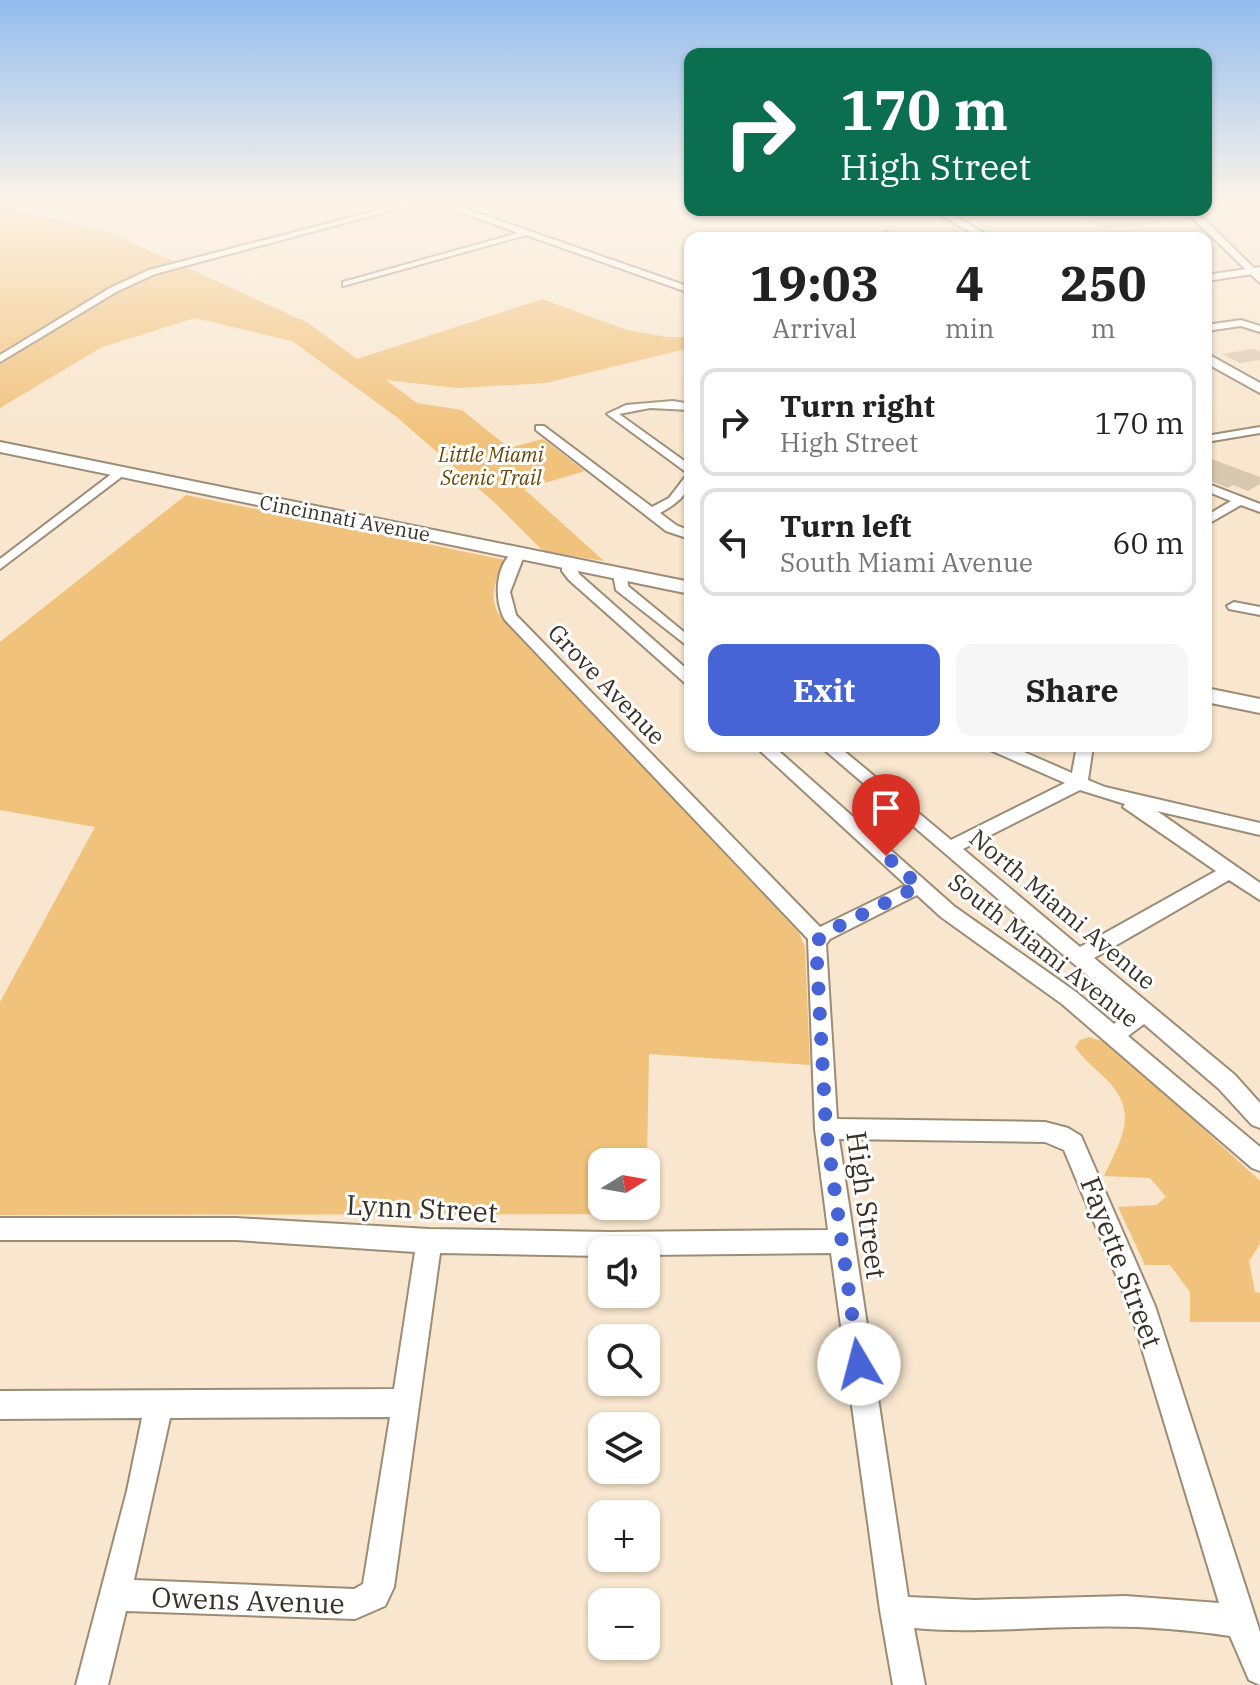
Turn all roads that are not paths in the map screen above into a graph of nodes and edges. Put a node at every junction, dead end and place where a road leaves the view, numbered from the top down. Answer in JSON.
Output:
{"nodes":[{"id":1,"x":133,"y":281,"type":"edge"},
{"id":2,"x":358,"y":281,"type":"edge"},
{"id":3,"x":663,"y":281,"type":"edge"},
{"id":4,"x":346,"y":284,"type":"dead end"},
{"id":5,"x":684,"y":288,"type":"edge"},
{"id":6,"x":1212,"y":327,"type":"edge"},
{"id":7,"x":1260,"y":329,"type":"edge"},
{"id":8,"x":0,"y":359,"type":"edge"},
{"id":9,"x":1212,"y":361,"type":"edge"},
{"id":10,"x":1260,"y":389,"type":"edge"},
{"id":11,"x":684,"y":406,"type":"edge"},
{"id":12,"x":540,"y":428,"type":"dead end"},
{"id":13,"x":1260,"y":430,"type":"edge"},
{"id":14,"x":1212,"y":436,"type":"edge"},
{"id":15,"x":0,"y":447,"type":"edge"},
{"id":16,"x":684,"y":467,"type":"edge"},
{"id":17,"x":122,"y":472,"type":"junction"},
{"id":18,"x":684,"y":487,"type":"edge"},
{"id":19,"x":1212,"y":489,"type":"edge"},
{"id":20,"x":1241,"y":500,"type":"junction"},
{"id":21,"x":1260,"y":508,"type":"edge"},
{"id":22,"x":651,"y":513,"type":"junction"},
{"id":23,"x":1212,"y":517,"type":"edge"},
{"id":24,"x":684,"y":533,"type":"edge"},
{"id":25,"x":518,"y":553,"type":"junction"},
{"id":26,"x":569,"y":564,"type":"junction"},
{"id":27,"x":0,"y":565,"type":"edge"},
{"id":28,"x":620,"y":574,"type":"junction"},
{"id":29,"x":684,"y":587,"type":"edge"},
{"id":30,"x":1234,"y":606,"type":"dead end"},
{"id":31,"x":1260,"y":611,"type":"edge"},
{"id":32,"x":684,"y":639,"type":"edge"},
{"id":33,"x":684,"y":675,"type":"edge"},
{"id":34,"x":1212,"y":696,"type":"edge"},
{"id":35,"x":1260,"y":706,"type":"edge"},
{"id":36,"x":770,"y":752,"type":"edge"},
{"id":37,"x":835,"y":752,"type":"edge"},
{"id":38,"x":1009,"y":752,"type":"edge"},
{"id":39,"x":1084,"y":752,"type":"edge"},
{"id":40,"x":1079,"y":783,"type":"junction"},
{"id":41,"x":1100,"y":792,"type":"junction"},
{"id":42,"x":1260,"y":829,"type":"edge"},
{"id":43,"x":950,"y":848,"type":"junction"},
{"id":44,"x":1229,"y":872,"type":"junction"},
{"id":45,"x":919,"y":886,"type":"junction"},
{"id":46,"x":1260,"y":893,"type":"edge"},
{"id":47,"x":819,"y":938,"type":"junction"},
{"id":48,"x":1080,"y":957,"type":"junction"},
{"id":49,"x":1145,"y":1012,"type":"junction"},
{"id":50,"x":1114,"y":1035,"type":"junction"},
{"id":51,"x":1260,"y":1118,"type":"edge"},
{"id":52,"x":826,"y":1129,"type":"junction"},
{"id":53,"x":1260,"y":1161,"type":"edge"},
{"id":54,"x":0,"y":1229,"type":"edge"},
{"id":55,"x":429,"y":1241,"type":"junction"},
{"id":56,"x":841,"y":1241,"type":"junction"},
{"id":57,"x":159,"y":1403,"type":"junction"},
{"id":58,"x":407,"y":1403,"type":"junction"},
{"id":59,"x":0,"y":1405,"type":"edge"},
{"id":60,"x":116,"y":1595,"type":"junction"},
{"id":61,"x":895,"y":1610,"type":"junction"},
{"id":62,"x":1240,"y":1622,"type":"junction"},
{"id":63,"x":1260,"y":1669,"type":"edge"},
{"id":64,"x":92,"y":1685,"type":"edge"},
{"id":65,"x":909,"y":1685,"type":"edge"}],
"edges":[{"from":1,"to":8,"type":"street"},
{"from":2,"to":4,"type":"street"},
{"from":3,"to":5,"type":"street"},
{"from":6,"to":7,"type":"street"},
{"from":9,"to":10,"type":"main road"},
{"from":11,"to":16,"type":"street"},
{"from":12,"to":22,"type":"street"},
{"from":13,"to":14,"type":"street"},
{"from":15,"to":17,"type":"highway","name":"Cincinnati Avenue"},
{"from":17,"to":25,"type":"highway","name":"Cincinnati Avenue"},
{"from":17,"to":27,"type":"street"},
{"from":18,"to":22,"type":"street"},
{"from":19,"to":20,"type":"street"},
{"from":20,"to":21,"type":"street"},
{"from":20,"to":23,"type":"street"},
{"from":22,"to":24,"type":"street"},
{"from":25,"to":26,"type":"highway","name":"Cincinnati Avenue"},
{"from":25,"to":47,"type":"street","name":"Grove Avenue"},
{"from":26,"to":28,"type":"highway","name":"Cincinnati Avenue"},
{"from":26,"to":33,"type":"street"},
{"from":28,"to":29,"type":"highway","name":"Cincinnati Avenue"},
{"from":28,"to":32,"type":"street"},
{"from":30,"to":31,"type":"street"},
{"from":34,"to":35,"type":"highway"},
{"from":36,"to":45,"type":"street","name":"South Miami Avenue"},
{"from":37,"to":43,"type":"street","name":"North Miami Avenue"},
{"from":38,"to":40,"type":"street"},
{"from":39,"to":40,"type":"street"},
{"from":40,"to":41,"type":"street"},
{"from":40,"to":43,"type":"street"},
{"from":41,"to":42,"type":"street"},
{"from":41,"to":44,"type":"street"},
{"from":43,"to":48,"type":"street","name":"North Miami Avenue"},
{"from":44,"to":46,"type":"street"},
{"from":44,"to":48,"type":"street"},
{"from":45,"to":47,"type":"street"},
{"from":45,"to":50,"type":"street","name":"South Miami Avenue"},
{"from":47,"to":52,"type":"street","name":"High Street"},
{"from":48,"to":49,"type":"street","name":"North Miami Avenue"},
{"from":49,"to":50,"type":"street"},
{"from":49,"to":51,"type":"street","name":"North Miami Avenue"},
{"from":50,"to":53,"type":"street","name":"South Miami Avenue"},
{"from":52,"to":56,"type":"street","name":"High Street"},
{"from":52,"to":62,"type":"street","name":"Fayette Street"},
{"from":54,"to":55,"type":"street","name":"Lynn Street"},
{"from":55,"to":56,"type":"street","name":"Lynn Street"},
{"from":55,"to":58,"type":"street"},
{"from":56,"to":61,"type":"street","name":"High Street"},
{"from":57,"to":58,"type":"street"},
{"from":57,"to":59,"type":"street"},
{"from":57,"to":60,"type":"street"},
{"from":58,"to":60,"type":"street","name":"Owens Avenue"},
{"from":60,"to":64,"type":"street"},
{"from":61,"to":62,"type":"street"},
{"from":61,"to":65,"type":"street","name":"High Street"},
{"from":62,"to":63,"type":"street","name":"Fayette Street"}]}
